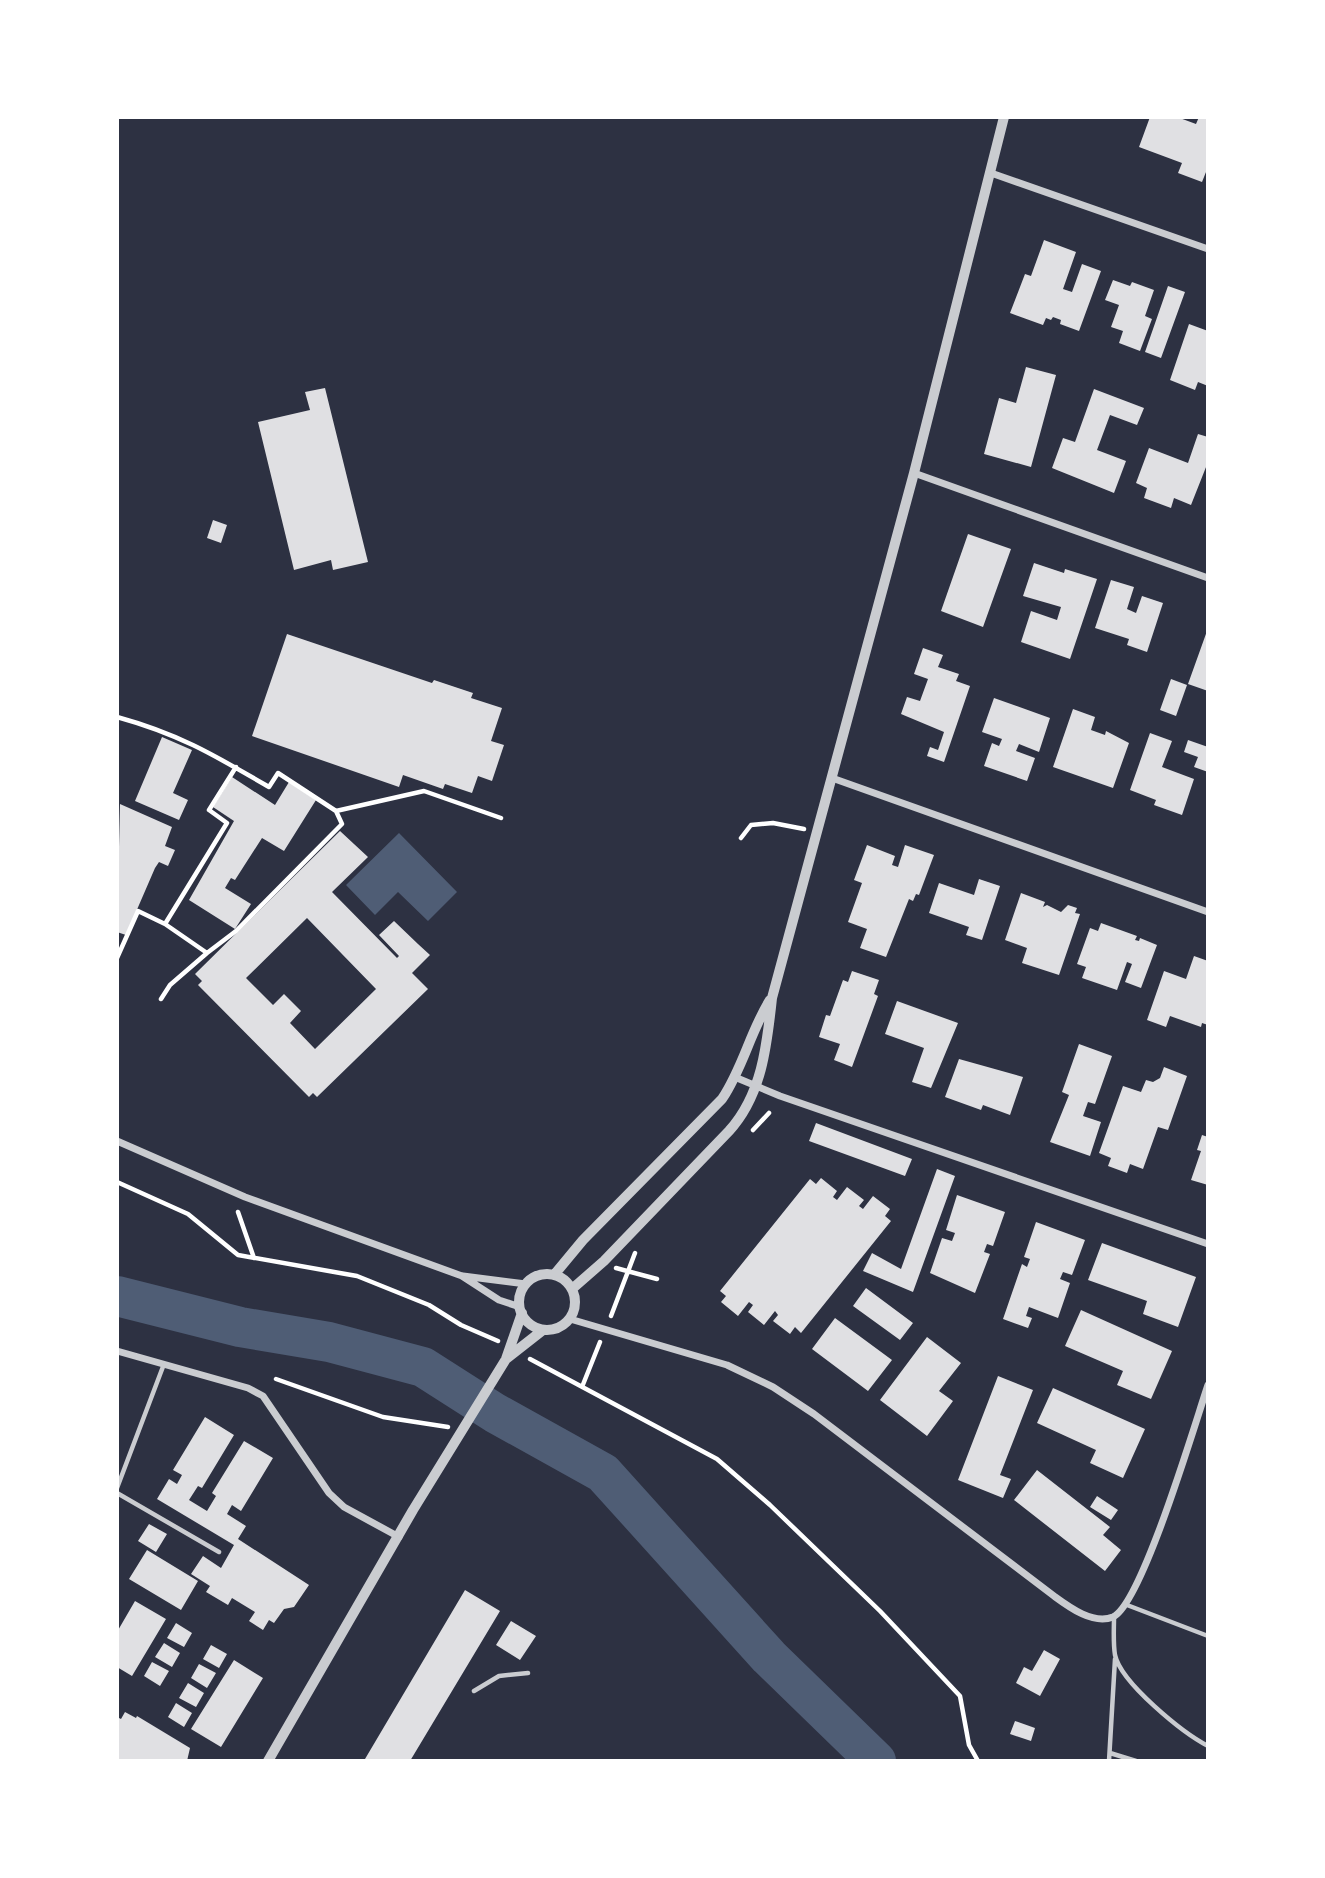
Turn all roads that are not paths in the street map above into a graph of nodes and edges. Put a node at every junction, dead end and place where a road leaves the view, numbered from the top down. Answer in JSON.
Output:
{"nodes":[{"id":1,"x":1004,"y":117,"type":"edge"},
{"id":2,"x":990,"y":173,"type":"junction"},
{"id":3,"x":1208,"y":250,"type":"edge"},
{"id":4,"x":914,"y":472,"type":"junction"},
{"id":5,"x":1208,"y":578,"type":"edge"},
{"id":6,"x":832,"y":778,"type":"junction"},
{"id":7,"x":1208,"y":912,"type":"edge"},
{"id":8,"x":772,"y":998,"type":"junction"},
{"id":9,"x":737,"y":1078,"type":"junction"},
{"id":10,"x":756,"y":1087,"type":"junction"},
{"id":11,"x":117,"y":1140,"type":"edge"},
{"id":12,"x":1208,"y":1244,"type":"edge"},
{"id":13,"x":554,"y":1275,"type":"junction"},
{"id":14,"x":462,"y":1276,"type":"junction"},
{"id":15,"x":526,"y":1284,"type":"junction"},
{"id":16,"x":572,"y":1289,"type":"junction"},
{"id":17,"x":521,"y":1310,"type":"junction"},
{"id":18,"x":570,"y":1319,"type":"junction"},
{"id":19,"x":543,"y":1330,"type":"junction"},
{"id":20,"x":117,"y":1351,"type":"edge"},
{"id":21,"x":506,"y":1359,"type":"junction"},
{"id":22,"x":165,"y":1363,"type":"junction"},
{"id":23,"x":1208,"y":1385,"type":"edge"},
{"id":24,"x":117,"y":1488,"type":"edge"},
{"id":25,"x":117,"y":1493,"type":"edge"},
{"id":26,"x":399,"y":1536,"type":"junction"},
{"id":27,"x":219,"y":1552,"type":"dead end"},
{"id":28,"x":1127,"y":1605,"type":"junction"},
{"id":29,"x":1114,"y":1616,"type":"junction"},
{"id":30,"x":1208,"y":1636,"type":"edge"},
{"id":31,"x":1115,"y":1658,"type":"junction"},
{"id":32,"x":528,"y":1673,"type":"dead end"},
{"id":33,"x":474,"y":1691,"type":"dead end"},
{"id":34,"x":1208,"y":1746,"type":"edge"},
{"id":35,"x":1109,"y":1753,"type":"junction"},
{"id":36,"x":268,"y":1761,"type":"edge"},
{"id":37,"x":1109,"y":1761,"type":"edge"},
{"id":38,"x":1136,"y":1761,"type":"edge"}],
"edges":[{"from":1,"to":2,"type":"street"},
{"from":2,"to":3,"type":"street"},
{"from":2,"to":4,"type":"street"},
{"from":4,"to":5,"type":"street"},
{"from":4,"to":6,"type":"street"},
{"from":6,"to":7,"type":"street"},
{"from":6,"to":8,"type":"street"},
{"from":8,"to":9,"type":"street"},
{"from":8,"to":10,"type":"street"},
{"from":9,"to":10,"type":"street"},
{"from":9,"to":13,"type":"street"},
{"from":10,"to":12,"type":"street"},
{"from":10,"to":16,"type":"street"},
{"from":11,"to":14,"type":"street"},
{"from":13,"to":15,"type":"street"},
{"from":13,"to":16,"type":"street"},
{"from":14,"to":15,"type":"street"},
{"from":14,"to":17,"type":"street"},
{"from":15,"to":17,"type":"street"},
{"from":16,"to":18,"type":"street"},
{"from":17,"to":19,"type":"street"},
{"from":17,"to":21,"type":"street"},
{"from":18,"to":19,"type":"street"},
{"from":18,"to":29,"type":"street"},
{"from":19,"to":21,"type":"street"},
{"from":20,"to":22,"type":"street"},
{"from":21,"to":26,"type":"street"},
{"from":22,"to":24,"type":"lane"},
{"from":22,"to":26,"type":"street"},
{"from":23,"to":28,"type":"street"},
{"from":25,"to":27,"type":"lane"},
{"from":26,"to":36,"type":"street"},
{"from":28,"to":29,"type":"street"},
{"from":28,"to":30,"type":"lane"},
{"from":29,"to":31,"type":"lane"},
{"from":31,"to":34,"type":"lane"},
{"from":31,"to":35,"type":"lane"},
{"from":32,"to":33,"type":"lane"},
{"from":35,"to":37,"type":"lane"},
{"from":35,"to":38,"type":"lane"}]}
